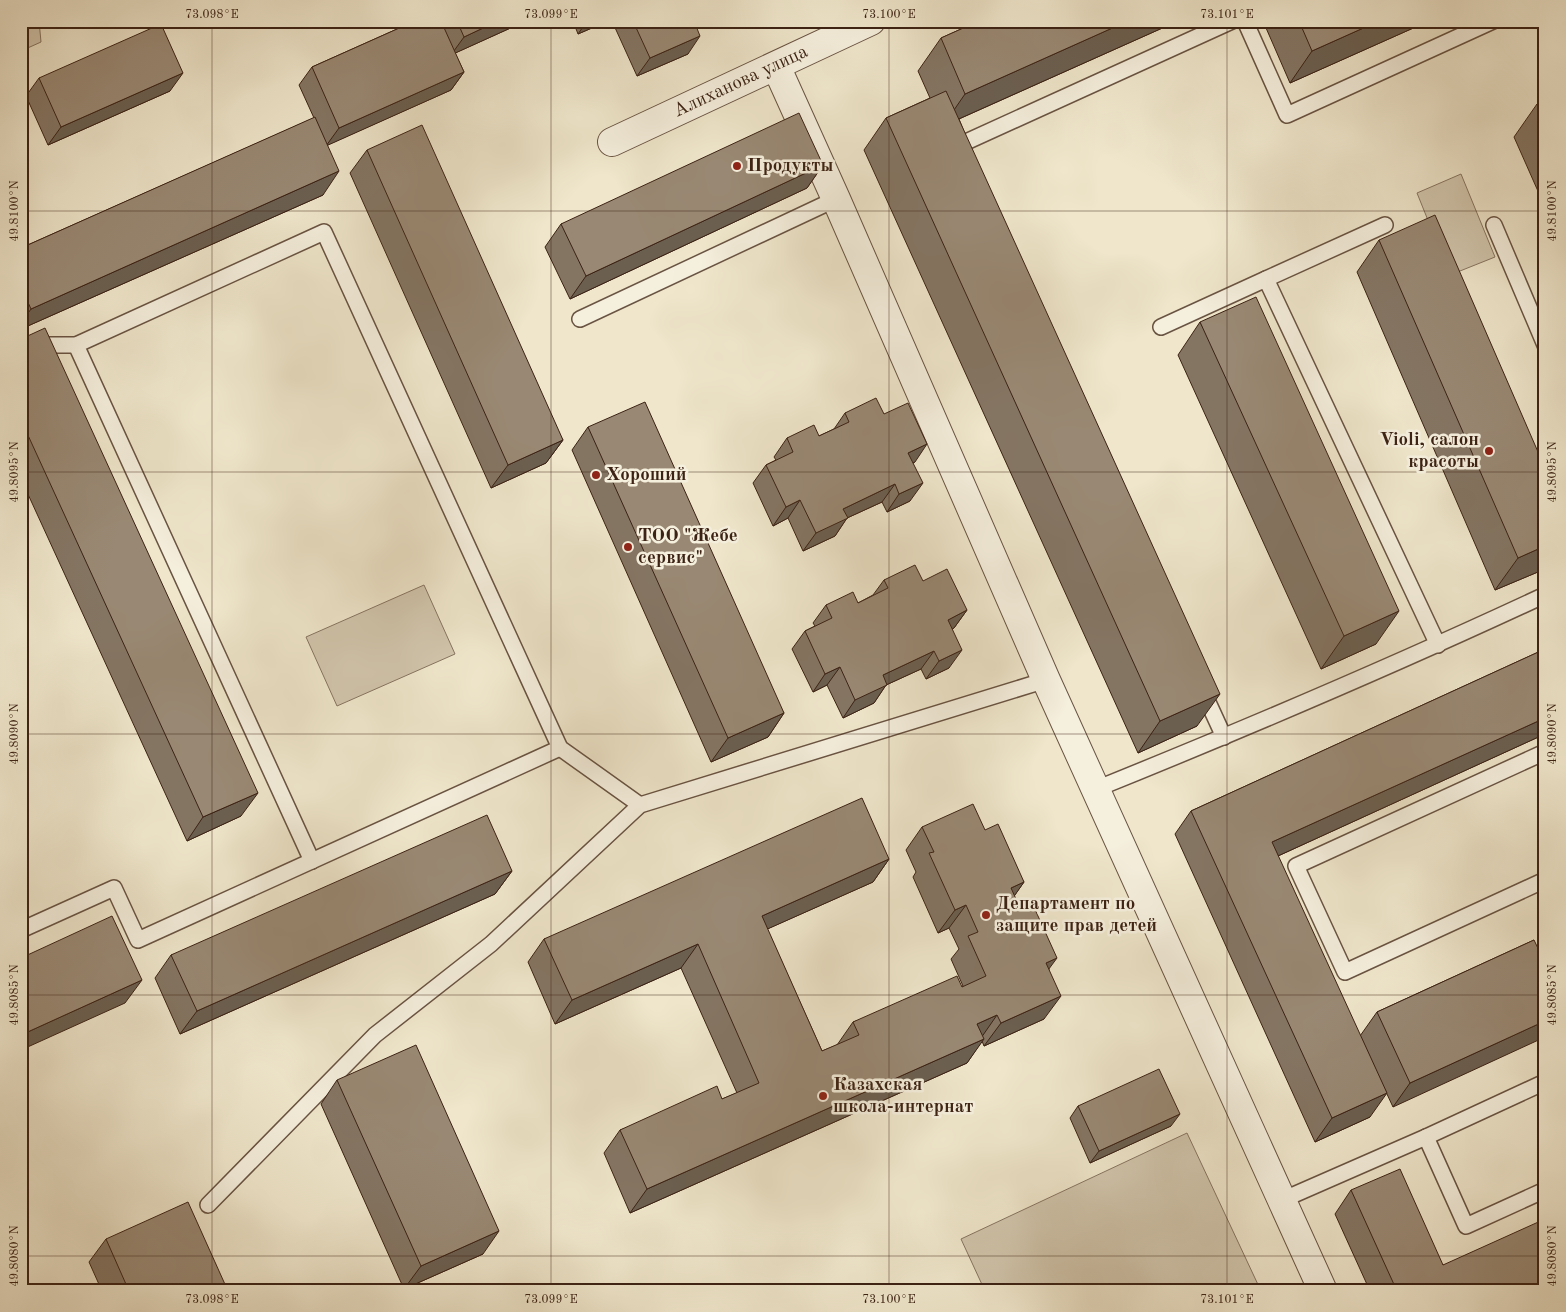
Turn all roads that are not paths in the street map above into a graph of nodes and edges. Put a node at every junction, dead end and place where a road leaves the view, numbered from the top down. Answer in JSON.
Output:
{"nodes":[{"id":1,"x":870,"y":21,"type":"edge"},
{"id":2,"x":1232,"y":21,"type":"edge"},
{"id":3,"x":1245,"y":21,"type":"edge"},
{"id":4,"x":1493,"y":21,"type":"edge"},
{"id":5,"x":776,"y":66,"type":"junction"},
{"id":6,"x":612,"y":142,"type":"dead end"},
{"id":7,"x":963,"y":165,"type":"edge"},
{"id":8,"x":836,"y":199,"type":"junction"},
{"id":9,"x":1494,"y":225,"type":"dead end"},
{"id":10,"x":1385,"y":226,"type":"dead end"},
{"id":11,"x":1266,"y":279,"type":"junction"},
{"id":12,"x":580,"y":318,"type":"dead end"},
{"id":13,"x":1160,"y":327,"type":"dead end"},
{"id":14,"x":21,"y":345,"type":"edge"},
{"id":15,"x":76,"y":345,"type":"junction"},
{"id":16,"x":1545,"y":345,"type":"edge"},
{"id":17,"x":1545,"y":595,"type":"edge"},
{"id":18,"x":1438,"y":645,"type":"junction"},
{"id":19,"x":1196,"y":675,"type":"edge"},
{"id":20,"x":1046,"y":680,"type":"junction"},
{"id":21,"x":1224,"y":737,"type":"junction"},
{"id":22,"x":560,"y":748,"type":"junction"},
{"id":23,"x":1545,"y":752,"type":"edge"},
{"id":24,"x":1096,"y":789,"type":"junction"},
{"id":25,"x":640,"y":805,"type":"junction"},
{"id":26,"x":312,"y":861,"type":"junction"},
{"id":27,"x":1545,"y":880,"type":"edge"},
{"id":28,"x":21,"y":930,"type":"edge"},
{"id":29,"x":1545,"y":1082,"type":"edge"},
{"id":30,"x":1426,"y":1137,"type":"junction"},
{"id":31,"x":1545,"y":1190,"type":"edge"},
{"id":32,"x":1282,"y":1200,"type":"junction"},
{"id":33,"x":208,"y":1205,"type":"dead end"},
{"id":34,"x":1323,"y":1291,"type":"edge"}],
"edges":[{"from":1,"to":5,"type":"street","name":"Алиханова улица"},
{"from":2,"to":7,"type":"lane"},
{"from":3,"to":4,"type":"lane"},
{"from":5,"to":6,"type":"street","name":"Алиханова улица"},
{"from":5,"to":8,"type":"street"},
{"from":8,"to":12,"type":"lane"},
{"from":8,"to":20,"type":"street"},
{"from":9,"to":16,"type":"lane"},
{"from":10,"to":11,"type":"lane"},
{"from":11,"to":13,"type":"lane"},
{"from":11,"to":18,"type":"lane"},
{"from":14,"to":15,"type":"lane"},
{"from":15,"to":22,"type":"lane"},
{"from":15,"to":26,"type":"lane"},
{"from":17,"to":18,"type":"lane"},
{"from":18,"to":21,"type":"lane"},
{"from":19,"to":21,"type":"lane"},
{"from":20,"to":24,"type":"street"},
{"from":20,"to":25,"type":"lane"},
{"from":21,"to":24,"type":"lane"},
{"from":22,"to":25,"type":"lane"},
{"from":22,"to":26,"type":"lane"},
{"from":23,"to":27,"type":"lane"},
{"from":24,"to":32,"type":"street"},
{"from":25,"to":33,"type":"lane"},
{"from":26,"to":28,"type":"lane"},
{"from":29,"to":30,"type":"lane"},
{"from":30,"to":31,"type":"lane"},
{"from":30,"to":32,"type":"lane"},
{"from":32,"to":34,"type":"street"}]}
